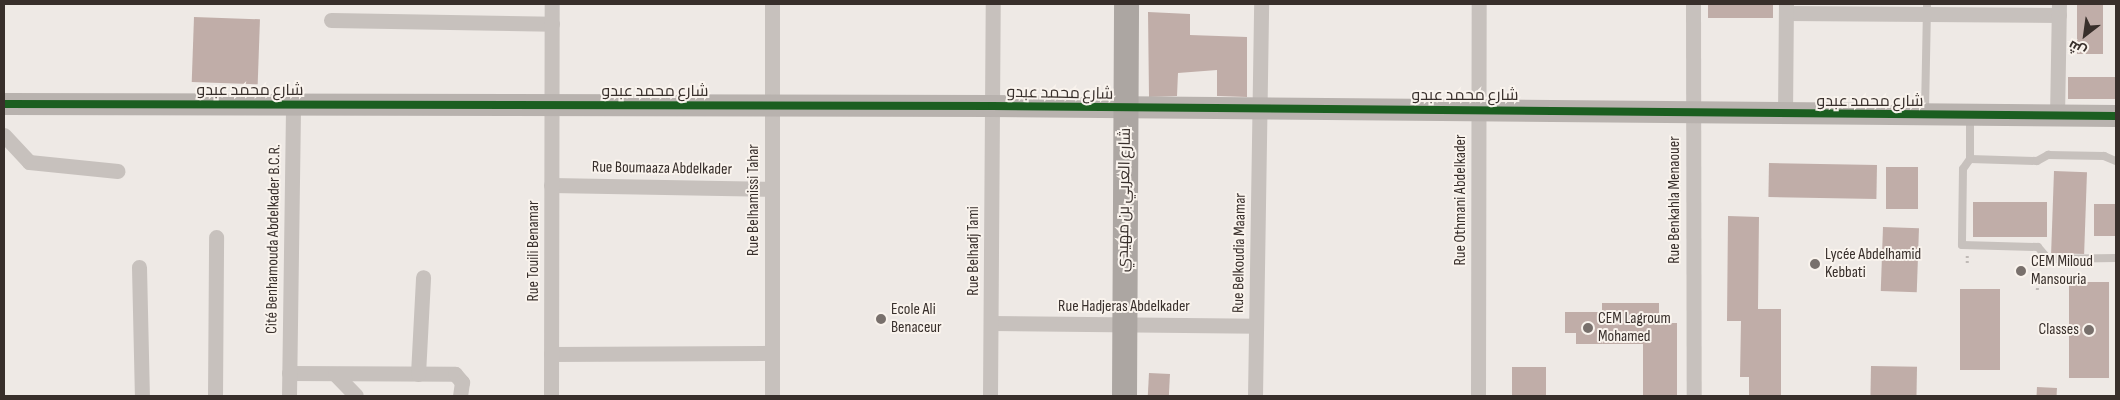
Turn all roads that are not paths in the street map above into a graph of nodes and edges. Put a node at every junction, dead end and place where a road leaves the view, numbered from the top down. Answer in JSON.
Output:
{"nodes":[{"id":1,"x":552,"y":4,"type":"edge"},
{"id":2,"x":772,"y":4,"type":"edge"},
{"id":3,"x":993,"y":4,"type":"edge"},
{"id":4,"x":1126,"y":4,"type":"edge"},
{"id":5,"x":1261,"y":4,"type":"edge"},
{"id":6,"x":1479,"y":4,"type":"edge"},
{"id":7,"x":1693,"y":4,"type":"edge"},
{"id":8,"x":1786,"y":8,"type":"edge"},
{"id":9,"x":1927,"y":9,"type":"edge"},
{"id":10,"x":2059,"y":9,"type":"edge"},
{"id":11,"x":331,"y":20,"type":"dead end"},
{"id":12,"x":552,"y":24,"type":"junction"},
{"id":13,"x":4,"y":104,"type":"edge"},
{"id":14,"x":293,"y":104,"type":"junction"},
{"id":15,"x":551,"y":105,"type":"junction"},
{"id":16,"x":992,"y":106,"type":"junction"},
{"id":17,"x":772,"y":107,"type":"junction"},
{"id":18,"x":1126,"y":109,"type":"junction"},
{"id":19,"x":1478,"y":109,"type":"junction"},
{"id":20,"x":1261,"y":111,"type":"junction"},
{"id":21,"x":1692,"y":112,"type":"junction"},
{"id":22,"x":1785,"y":115,"type":"junction"},
{"id":23,"x":1925,"y":116,"type":"junction"},
{"id":24,"x":1970,"y":116,"type":"junction"},
{"id":25,"x":2116,"y":116,"type":"edge"},
{"id":26,"x":2056,"y":117,"type":"junction"},
{"id":27,"x":4,"y":135,"type":"edge"},
{"id":28,"x":1970,"y":159,"type":"junction"},
{"id":29,"x":2116,"y":161,"type":"edge"},
{"id":30,"x":118,"y":171,"type":"dead end"},
{"id":31,"x":551,"y":185,"type":"junction"},
{"id":32,"x":772,"y":189,"type":"junction"},
{"id":33,"x":216,"y":237,"type":"dead end"},
{"id":34,"x":2116,"y":258,"type":"edge"},
{"id":35,"x":140,"y":267,"type":"dead end"},
{"id":36,"x":423,"y":277,"type":"dead end"},
{"id":37,"x":991,"y":323,"type":"junction"},
{"id":38,"x":1124,"y":325,"type":"junction"},
{"id":39,"x":1256,"y":326,"type":"junction"},
{"id":40,"x":772,"y":353,"type":"junction"},
{"id":41,"x":551,"y":354,"type":"junction"},
{"id":42,"x":290,"y":373,"type":"junction"},
{"id":43,"x":335,"y":374,"type":"junction"},
{"id":44,"x":418,"y":374,"type":"junction"},
{"id":45,"x":142,"y":396,"type":"edge"},
{"id":46,"x":215,"y":396,"type":"edge"},
{"id":47,"x":289,"y":396,"type":"edge"},
{"id":48,"x":356,"y":396,"type":"edge"},
{"id":49,"x":460,"y":396,"type":"edge"},
{"id":50,"x":551,"y":396,"type":"edge"},
{"id":51,"x":772,"y":396,"type":"edge"},
{"id":52,"x":990,"y":396,"type":"edge"},
{"id":53,"x":1124,"y":396,"type":"edge"},
{"id":54,"x":1255,"y":396,"type":"edge"},
{"id":55,"x":1478,"y":396,"type":"edge"},
{"id":56,"x":1694,"y":396,"type":"edge"}],
"edges":[{"from":1,"to":12,"type":"street","name":"Rue Touili Benamar"},
{"from":2,"to":17,"type":"street","name":"Rue Belhamissi Tahar"},
{"from":3,"to":16,"type":"street","name":"Rue Belhadj Tami"},
{"from":4,"to":18,"type":"main road","name":"شارع العربي بن مهيدي"},
{"from":5,"to":20,"type":"street","name":"Rue Belkoudia Maamar"},
{"from":6,"to":19,"type":"street","name":"Rue Othmani Abdelkader"},
{"from":7,"to":21,"type":"street","name":"Rue Benkahla Menaouer"},
{"from":8,"to":9,"type":"street"},
{"from":8,"to":22,"type":"street"},
{"from":9,"to":10,"type":"street"},
{"from":9,"to":23,"type":"lane"},
{"from":10,"to":26,"type":"street"},
{"from":11,"to":12,"type":"street"},
{"from":12,"to":15,"type":"street","name":"Rue Touili Benamar"},
{"from":13,"to":14,"type":"street","name":"شارع محمد عبدو"},
{"from":14,"to":15,"type":"street","name":"شارع محمد عبدو"},
{"from":14,"to":42,"type":"street","name":"Cité Benhamouda Abdelkader B.C.R."},
{"from":15,"to":17,"type":"street","name":"شارع محمد عبدو"},
{"from":15,"to":31,"type":"street","name":"Rue Touili Benamar"},
{"from":16,"to":17,"type":"street","name":"شارع محمد عبدو"},
{"from":16,"to":18,"type":"street","name":"شارع محمد عبدو"},
{"from":16,"to":37,"type":"street","name":"Rue Belhadj Tami"},
{"from":17,"to":32,"type":"street","name":"Rue Belhamissi Tahar"},
{"from":18,"to":20,"type":"street","name":"شارع محمد عبدو"},
{"from":18,"to":38,"type":"main road","name":"شارع العربي بن مهيدي"},
{"from":19,"to":20,"type":"street","name":"شارع محمد عبدو"},
{"from":19,"to":21,"type":"street","name":"شارع محمد عبدو"},
{"from":19,"to":55,"type":"street","name":"Rue Othmani Abdelkader"},
{"from":20,"to":39,"type":"street","name":"Rue Belkoudia Maamar"},
{"from":21,"to":22,"type":"street","name":"شارع محمد عبدو"},
{"from":21,"to":56,"type":"street","name":"Rue Benkahla Menaouer"},
{"from":22,"to":23,"type":"street","name":"شارع محمد عبدو"},
{"from":23,"to":24,"type":"street","name":"شارع محمد عبدو"},
{"from":24,"to":26,"type":"street","name":"شارع محمد عبدو"},
{"from":24,"to":28,"type":"lane"},
{"from":25,"to":26,"type":"street","name":"شارع محمد عبدو"},
{"from":27,"to":30,"type":"street"},
{"from":28,"to":29,"type":"lane"},
{"from":28,"to":34,"type":"lane"},
{"from":31,"to":32,"type":"street","name":"Rue Boumaaza Abdelkader"},
{"from":31,"to":41,"type":"street","name":"Rue Touili Benamar"},
{"from":32,"to":40,"type":"street","name":"Rue Belhamissi Tahar"},
{"from":33,"to":46,"type":"street"},
{"from":35,"to":45,"type":"street"},
{"from":36,"to":44,"type":"street"},
{"from":37,"to":38,"type":"street","name":"Rue Hadjeras Abdelkader"},
{"from":37,"to":52,"type":"street","name":"Rue Belhadj Tami"},
{"from":38,"to":39,"type":"street","name":"Rue Hadjeras Abdelkader"},
{"from":38,"to":53,"type":"main road","name":"شارع العربي بن مهيدي"},
{"from":39,"to":54,"type":"street","name":"Rue Belkoudia Maamar"},
{"from":40,"to":41,"type":"street"},
{"from":40,"to":51,"type":"street","name":"Rue Belhamissi Tahar"},
{"from":41,"to":50,"type":"street","name":"Rue Touili Benamar"},
{"from":42,"to":43,"type":"street"},
{"from":42,"to":47,"type":"street","name":"Cité Benhamouda Abdelkader B.C.R."},
{"from":43,"to":44,"type":"street"},
{"from":43,"to":48,"type":"street"},
{"from":44,"to":49,"type":"street"}]}
